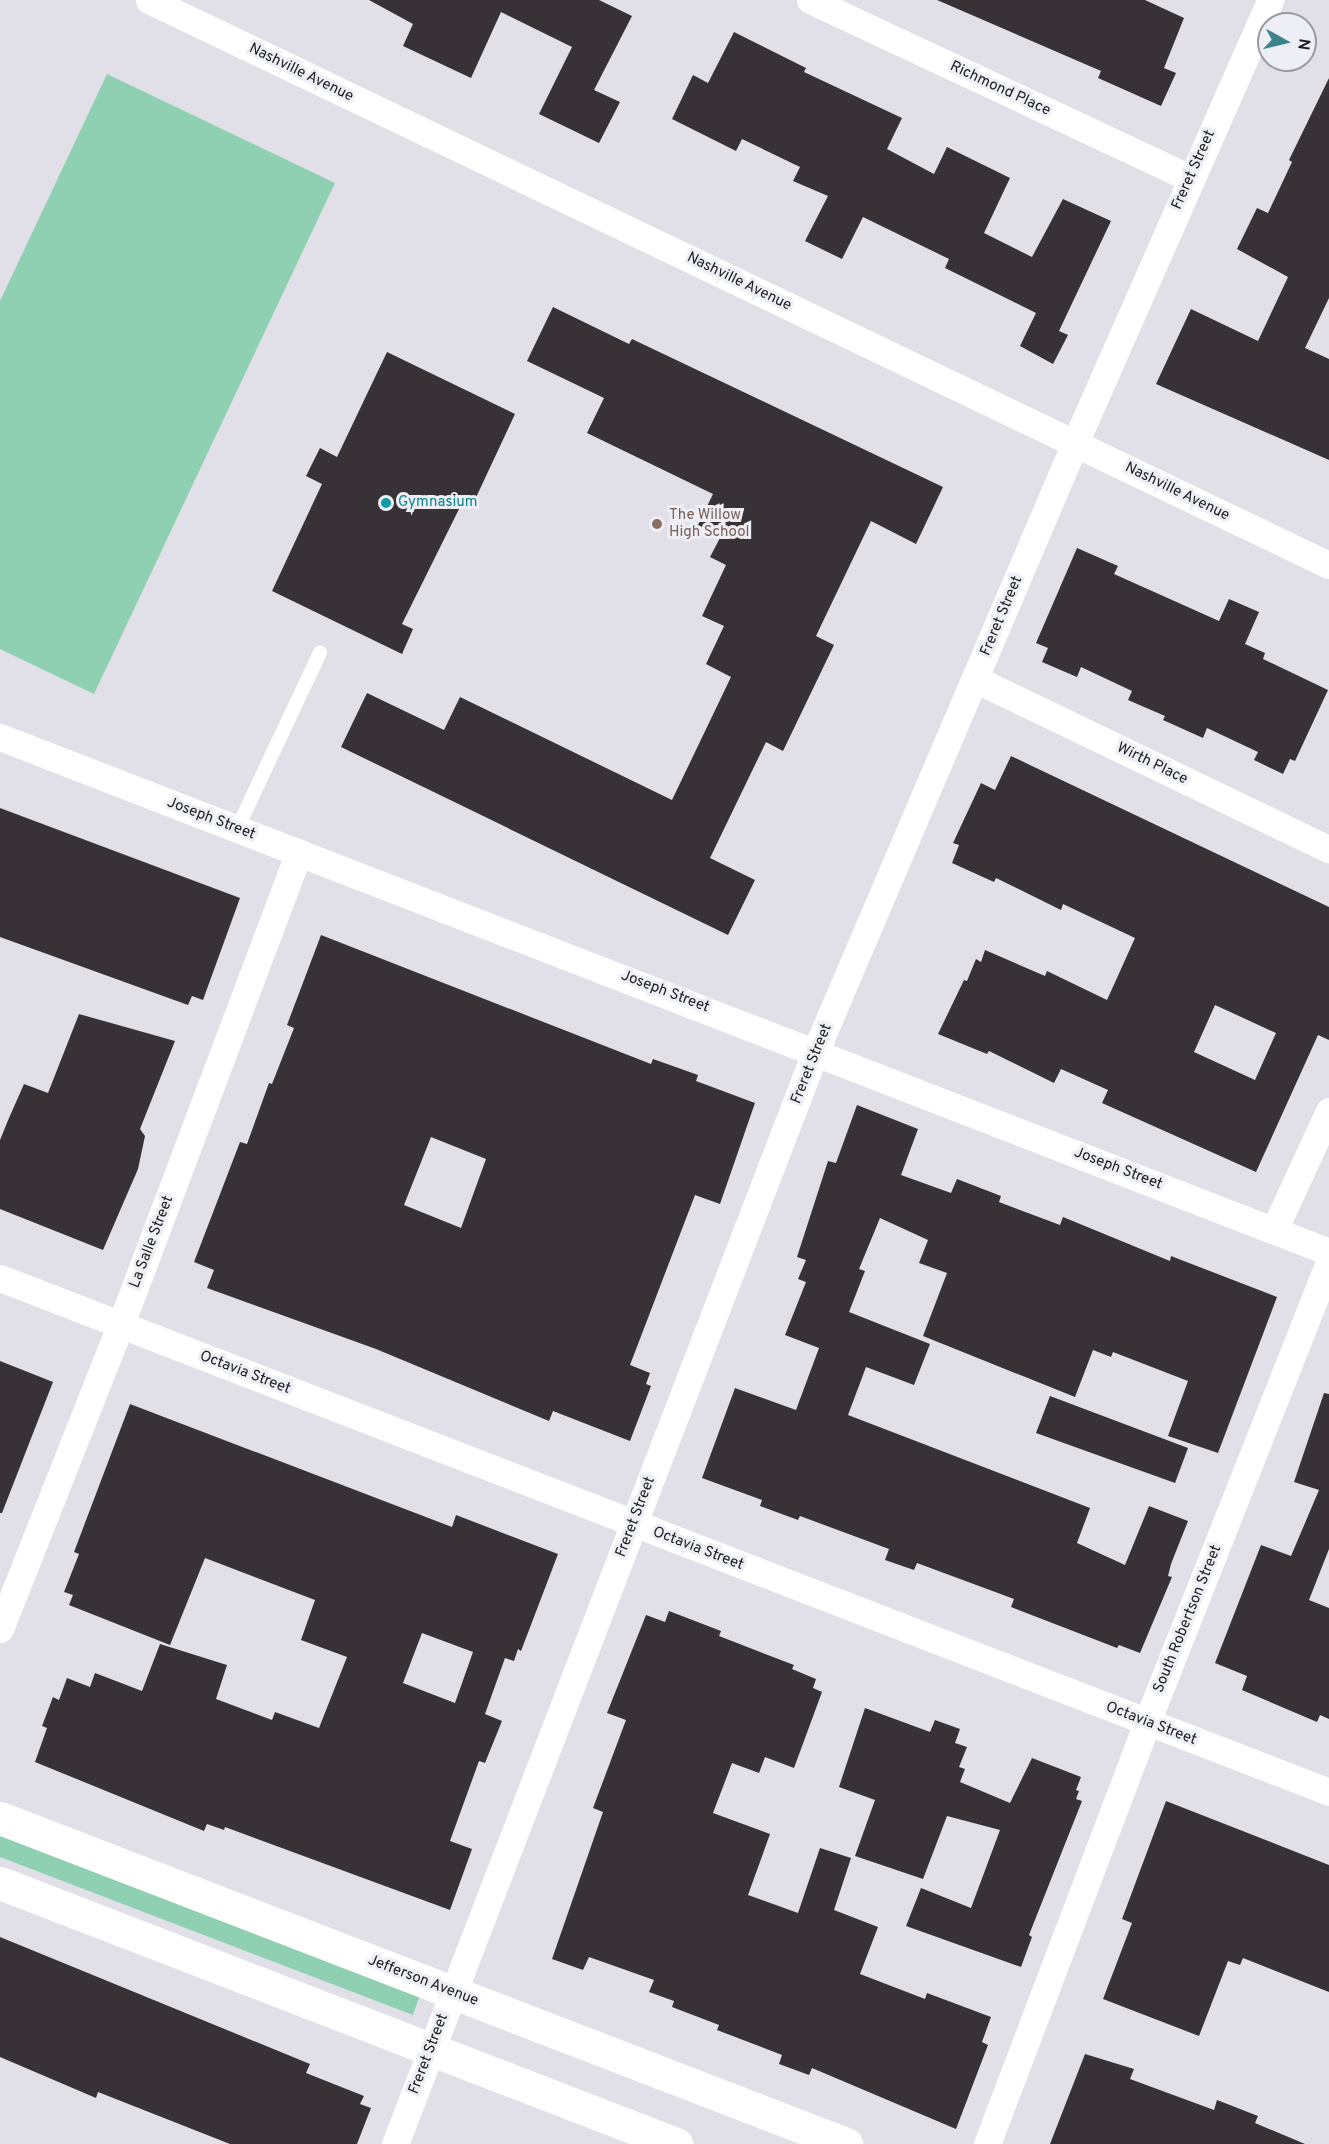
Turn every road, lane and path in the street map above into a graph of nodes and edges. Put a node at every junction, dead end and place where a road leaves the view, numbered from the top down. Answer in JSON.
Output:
{"nodes":[{"id":1,"x":149,"y":0,"type":"edge"},
{"id":2,"x":810,"y":0,"type":"edge"},
{"id":3,"x":1270,"y":0,"type":"edge"},
{"id":4,"x":1190,"y":178,"type":"junction"},
{"id":5,"x":1075,"y":443,"type":"junction"},
{"id":6,"x":1329,"y":565,"type":"edge"},
{"id":7,"x":320,"y":652,"type":"dead end"},
{"id":8,"x":975,"y":679,"type":"junction"},
{"id":9,"x":0,"y":737,"type":"edge"},
{"id":10,"x":237,"y":829,"type":"junction"},
{"id":11,"x":1329,"y":849,"type":"edge"},
{"id":12,"x":299,"y":852,"type":"junction"},
{"id":13,"x":816,"y":1050,"type":"junction"},
{"id":14,"x":1329,"y":1111,"type":"edge"},
{"id":15,"x":1275,"y":1230,"type":"junction"},
{"id":16,"x":1329,"y":1252,"type":"edge"},
{"id":17,"x":1329,"y":1263,"type":"edge"},
{"id":18,"x":0,"y":1278,"type":"edge"},
{"id":19,"x":121,"y":1324,"type":"junction"},
{"id":20,"x":633,"y":1524,"type":"junction"},
{"id":21,"x":0,"y":1629,"type":"edge"},
{"id":22,"x":1147,"y":1722,"type":"junction"},
{"id":23,"x":1329,"y":1792,"type":"edge"},
{"id":24,"x":0,"y":1818,"type":"edge"},
{"id":25,"x":0,"y":1883,"type":"edge"},
{"id":26,"x":453,"y":1993,"type":"junction"},
{"id":27,"x":430,"y":2052,"type":"junction"},
{"id":28,"x":395,"y":2144,"type":"edge"},
{"id":29,"x":676,"y":2144,"type":"edge"},
{"id":30,"x":846,"y":2144,"type":"edge"},
{"id":31,"x":987,"y":2144,"type":"edge"}],
"edges":[{"from":1,"to":5,"type":"street","name":"Nashville Avenue"},
{"from":2,"to":4,"type":"street","name":"Richmond Place"},
{"from":3,"to":4,"type":"street","name":"Freret Street"},
{"from":4,"to":5,"type":"street","name":"Freret Street"},
{"from":5,"to":6,"type":"street","name":"Nashville Avenue"},
{"from":5,"to":8,"type":"street","name":"Freret Street"},
{"from":7,"to":10,"type":"lane"},
{"from":8,"to":11,"type":"street","name":"Wirth Place"},
{"from":8,"to":13,"type":"street","name":"Freret Street"},
{"from":9,"to":10,"type":"street","name":"Joseph Street"},
{"from":10,"to":12,"type":"street","name":"Joseph Street"},
{"from":12,"to":13,"type":"street","name":"Joseph Street"},
{"from":12,"to":19,"type":"street","name":"La Salle Street"},
{"from":13,"to":15,"type":"street","name":"Joseph Street"},
{"from":13,"to":20,"type":"street","name":"Freret Street"},
{"from":14,"to":15,"type":"street"},
{"from":15,"to":16,"type":"street","name":"Joseph Street"},
{"from":17,"to":22,"type":"street","name":"South Robertson Street"},
{"from":18,"to":19,"type":"street","name":"Octavia Street"},
{"from":19,"to":20,"type":"street","name":"Octavia Street"},
{"from":19,"to":21,"type":"street","name":"La Salle Street"},
{"from":20,"to":22,"type":"street","name":"Octavia Street"},
{"from":20,"to":26,"type":"street","name":"Freret Street"},
{"from":22,"to":23,"type":"street","name":"Octavia Street"},
{"from":22,"to":31,"type":"street","name":"South Robertson Street"},
{"from":24,"to":26,"type":"street","name":"Jefferson Avenue"},
{"from":25,"to":27,"type":"street"},
{"from":26,"to":27,"type":"street","name":"Freret Street"},
{"from":26,"to":30,"type":"street","name":"Jefferson Avenue"},
{"from":27,"to":28,"type":"street","name":"Freret Street"},
{"from":27,"to":29,"type":"street"}]}
